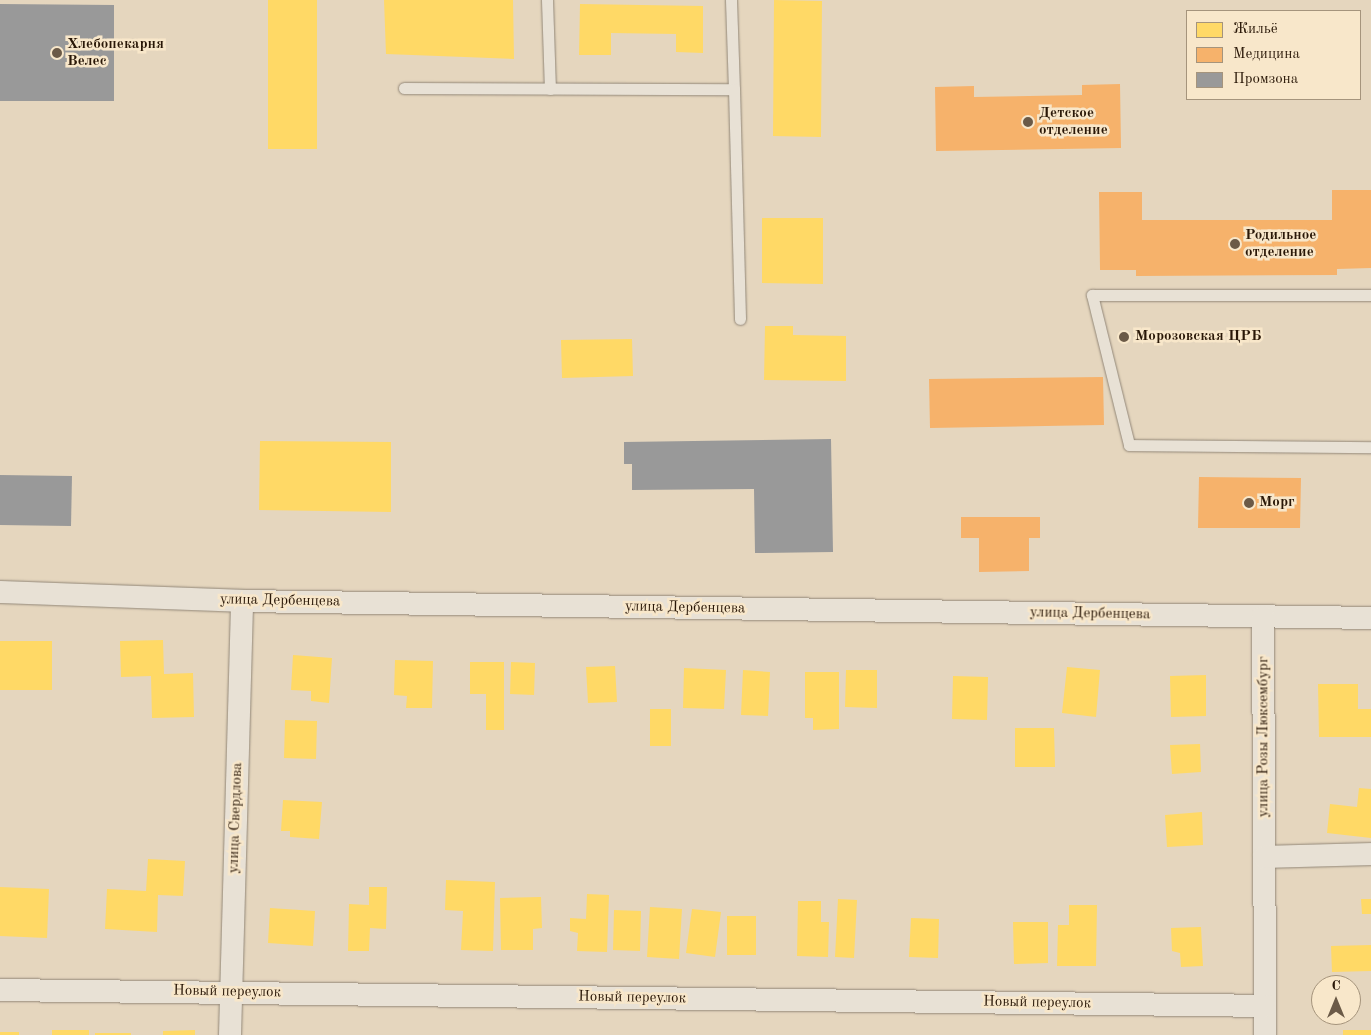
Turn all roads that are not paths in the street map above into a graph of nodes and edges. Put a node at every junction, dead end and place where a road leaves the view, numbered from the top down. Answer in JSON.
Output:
{"nodes":[{"id":1,"x":548,"y":0,"type":"edge"},
{"id":2,"x":732,"y":0,"type":"edge"},
{"id":3,"x":404,"y":88,"type":"dead end"},
{"id":4,"x":550,"y":89,"type":"junction"},
{"id":5,"x":734,"y":89,"type":"junction"},
{"id":6,"x":1371,"y":294,"type":"edge"},
{"id":7,"x":740,"y":319,"type":"dead end"},
{"id":8,"x":1371,"y":447,"type":"edge"},
{"id":9,"x":0,"y":592,"type":"edge"},
{"id":10,"x":242,"y":601,"type":"junction"},
{"id":11,"x":1264,"y":617,"type":"junction"},
{"id":12,"x":1371,"y":618,"type":"edge"},
{"id":13,"x":1371,"y":854,"type":"edge"},
{"id":14,"x":1264,"y":857,"type":"junction"},
{"id":15,"x":0,"y":990,"type":"edge"},
{"id":16,"x":231,"y":992,"type":"junction"},
{"id":17,"x":1264,"y":1006,"type":"junction"},
{"id":18,"x":230,"y":1035,"type":"edge"},
{"id":19,"x":1265,"y":1035,"type":"edge"}],
"edges":[{"from":1,"to":4,"type":"lane"},
{"from":2,"to":5,"type":"lane"},
{"from":3,"to":4,"type":"lane"},
{"from":4,"to":5,"type":"lane"},
{"from":5,"to":7,"type":"lane"},
{"from":6,"to":8,"type":"lane"},
{"from":9,"to":10,"type":"street","name":"улица Дербенцева"},
{"from":10,"to":11,"type":"street","name":"улица Дербенцева"},
{"from":10,"to":16,"type":"street","name":"улица Свердлова"},
{"from":11,"to":12,"type":"street","name":"улица Дербенцева"},
{"from":11,"to":14,"type":"street","name":"улица Розы Люксембург"},
{"from":13,"to":14,"type":"street"},
{"from":14,"to":17,"type":"street","name":"улица Розы Люксембург"},
{"from":15,"to":16,"type":"street","name":"Новый переулок"},
{"from":16,"to":17,"type":"street","name":"Новый переулок"},
{"from":16,"to":18,"type":"street","name":"улица Свердлова"},
{"from":17,"to":19,"type":"street","name":"улица Розы Люксембург"}]}
